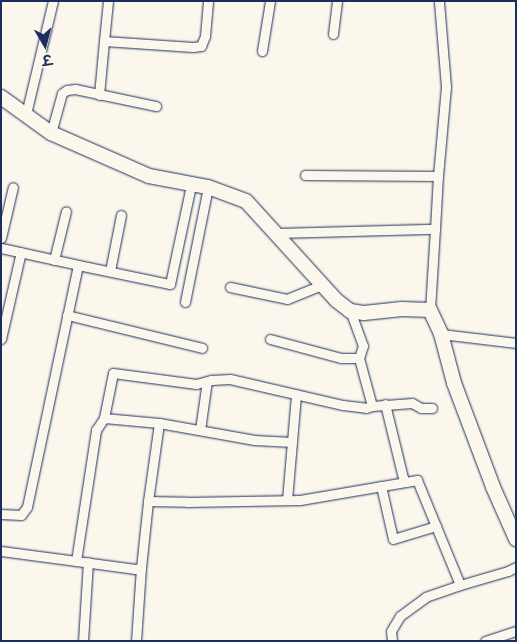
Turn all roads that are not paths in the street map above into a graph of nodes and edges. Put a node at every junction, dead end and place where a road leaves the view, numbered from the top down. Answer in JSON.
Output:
{"nodes":[{"id":1,"x":53,"y":1,"type":"edge"},
{"id":2,"x":108,"y":1,"type":"edge"},
{"id":3,"x":208,"y":1,"type":"edge"},
{"id":4,"x":270,"y":1,"type":"edge"},
{"id":5,"x":337,"y":1,"type":"edge"},
{"id":6,"x":439,"y":1,"type":"edge"},
{"id":7,"x":334,"y":34,"type":"dead end"},
{"id":8,"x":104,"y":41,"type":"junction"},
{"id":9,"x":262,"y":52,"type":"dead end"},
{"id":10,"x":99,"y":94,"type":"junction"},
{"id":11,"x":1,"y":97,"type":"edge"},
{"id":12,"x":156,"y":106,"type":"dead end"},
{"id":13,"x":26,"y":114,"type":"junction"},
{"id":14,"x":51,"y":133,"type":"junction"},
{"id":15,"x":305,"y":175,"type":"dead end"},
{"id":16,"x":438,"y":176,"type":"junction"},
{"id":17,"x":191,"y":185,"type":"junction"},
{"id":18,"x":13,"y":187,"type":"dead end"},
{"id":19,"x":208,"y":187,"type":"junction"},
{"id":20,"x":66,"y":211,"type":"dead end"},
{"id":21,"x":185,"y":212,"type":"junction"},
{"id":22,"x":121,"y":215,"type":"dead end"},
{"id":23,"x":202,"y":216,"type":"junction"},
{"id":24,"x":435,"y":229,"type":"junction"},
{"id":25,"x":277,"y":233,"type":"junction"},
{"id":26,"x":1,"y":238,"type":"edge"},
{"id":27,"x":1,"y":248,"type":"edge"},
{"id":28,"x":21,"y":252,"type":"junction"},
{"id":29,"x":54,"y":260,"type":"junction"},
{"id":30,"x":78,"y":265,"type":"junction"},
{"id":31,"x":110,"y":272,"type":"junction"},
{"id":32,"x":324,"y":284,"type":"junction"},
{"id":33,"x":230,"y":287,"type":"dead end"},
{"id":34,"x":185,"y":302,"type":"dead end"},
{"id":35,"x":430,"y":310,"type":"junction"},
{"id":36,"x":350,"y":311,"type":"junction"},
{"id":37,"x":67,"y":316,"type":"junction"},
{"id":38,"x":441,"y":334,"type":"junction"},
{"id":39,"x":1,"y":339,"type":"edge"},
{"id":40,"x":270,"y":339,"type":"dead end"},
{"id":41,"x":516,"y":343,"type":"edge"},
{"id":42,"x":202,"y":348,"type":"dead end"},
{"id":43,"x":359,"y":358,"type":"junction"},
{"id":44,"x":207,"y":381,"type":"junction"},
{"id":45,"x":296,"y":394,"type":"junction"},
{"id":46,"x":385,"y":404,"type":"junction"},
{"id":47,"x":372,"y":406,"type":"junction"},
{"id":48,"x":432,"y":408,"type":"dead end"},
{"id":49,"x":104,"y":418,"type":"junction"},
{"id":50,"x":159,"y":423,"type":"junction"},
{"id":51,"x":200,"y":430,"type":"junction"},
{"id":52,"x":292,"y":442,"type":"junction"},
{"id":53,"x":406,"y":482,"type":"junction"},
{"id":54,"x":381,"y":486,"type":"junction"},
{"id":55,"x":287,"y":500,"type":"junction"},
{"id":56,"x":148,"y":501,"type":"junction"},
{"id":57,"x":1,"y":514,"type":"edge"},
{"id":58,"x":436,"y":526,"type":"junction"},
{"id":59,"x":516,"y":539,"type":"edge"},
{"id":60,"x":1,"y":551,"type":"edge"},
{"id":61,"x":76,"y":561,"type":"junction"},
{"id":62,"x":88,"y":562,"type":"junction"},
{"id":63,"x":516,"y":567,"type":"edge"},
{"id":64,"x":141,"y":568,"type":"junction"},
{"id":65,"x":460,"y":585,"type":"junction"},
{"id":66,"x":516,"y":631,"type":"edge"},
{"id":67,"x":83,"y":641,"type":"edge"},
{"id":68,"x":136,"y":641,"type":"edge"},
{"id":69,"x":392,"y":641,"type":"edge"},
{"id":70,"x":485,"y":641,"type":"edge"}],
"edges":[{"from":1,"to":13,"type":"street"},
{"from":2,"to":8,"type":"street"},
{"from":3,"to":8,"type":"street"},
{"from":4,"to":9,"type":"street"},
{"from":5,"to":7,"type":"street"},
{"from":6,"to":16,"type":"street"},
{"from":8,"to":10,"type":"street"},
{"from":10,"to":12,"type":"street"},
{"from":10,"to":14,"type":"street"},
{"from":11,"to":13,"type":"street"},
{"from":13,"to":14,"type":"street"},
{"from":14,"to":17,"type":"street"},
{"from":15,"to":16,"type":"street"},
{"from":16,"to":24,"type":"street"},
{"from":17,"to":19,"type":"street"},
{"from":17,"to":21,"type":"street"},
{"from":18,"to":26,"type":"street"},
{"from":19,"to":23,"type":"street"},
{"from":19,"to":25,"type":"street"},
{"from":20,"to":29,"type":"street"},
{"from":21,"to":23,"type":"street"},
{"from":21,"to":31,"type":"street"},
{"from":22,"to":31,"type":"street"},
{"from":23,"to":34,"type":"street"},
{"from":24,"to":25,"type":"street"},
{"from":24,"to":35,"type":"street"},
{"from":25,"to":32,"type":"street"},
{"from":27,"to":28,"type":"street"},
{"from":28,"to":29,"type":"street"},
{"from":28,"to":39,"type":"street"},
{"from":29,"to":30,"type":"street"},
{"from":30,"to":31,"type":"street"},
{"from":30,"to":37,"type":"street"},
{"from":32,"to":33,"type":"street"},
{"from":32,"to":36,"type":"street"},
{"from":35,"to":36,"type":"street"},
{"from":35,"to":38,"type":"street"},
{"from":36,"to":43,"type":"street"},
{"from":37,"to":42,"type":"street"},
{"from":37,"to":57,"type":"street"},
{"from":38,"to":41,"type":"street"},
{"from":38,"to":59,"type":"street"},
{"from":40,"to":43,"type":"street"},
{"from":43,"to":47,"type":"street"},
{"from":44,"to":45,"type":"street"},
{"from":44,"to":49,"type":"street"},
{"from":44,"to":51,"type":"street"},
{"from":45,"to":47,"type":"street"},
{"from":45,"to":52,"type":"street"},
{"from":46,"to":47,"type":"street"},
{"from":46,"to":48,"type":"street"},
{"from":46,"to":53,"type":"street"},
{"from":49,"to":50,"type":"street"},
{"from":49,"to":61,"type":"street"},
{"from":50,"to":51,"type":"street"},
{"from":50,"to":56,"type":"street"},
{"from":51,"to":52,"type":"street"},
{"from":52,"to":55,"type":"street"},
{"from":53,"to":54,"type":"street"},
{"from":53,"to":58,"type":"street"},
{"from":54,"to":55,"type":"street"},
{"from":54,"to":58,"type":"street"},
{"from":55,"to":56,"type":"street"},
{"from":56,"to":64,"type":"street"},
{"from":58,"to":65,"type":"street"},
{"from":60,"to":61,"type":"street"},
{"from":61,"to":62,"type":"street"},
{"from":62,"to":64,"type":"street"},
{"from":62,"to":67,"type":"street"},
{"from":63,"to":65,"type":"street"},
{"from":64,"to":68,"type":"street"},
{"from":65,"to":69,"type":"street"},
{"from":66,"to":70,"type":"street"}]}
